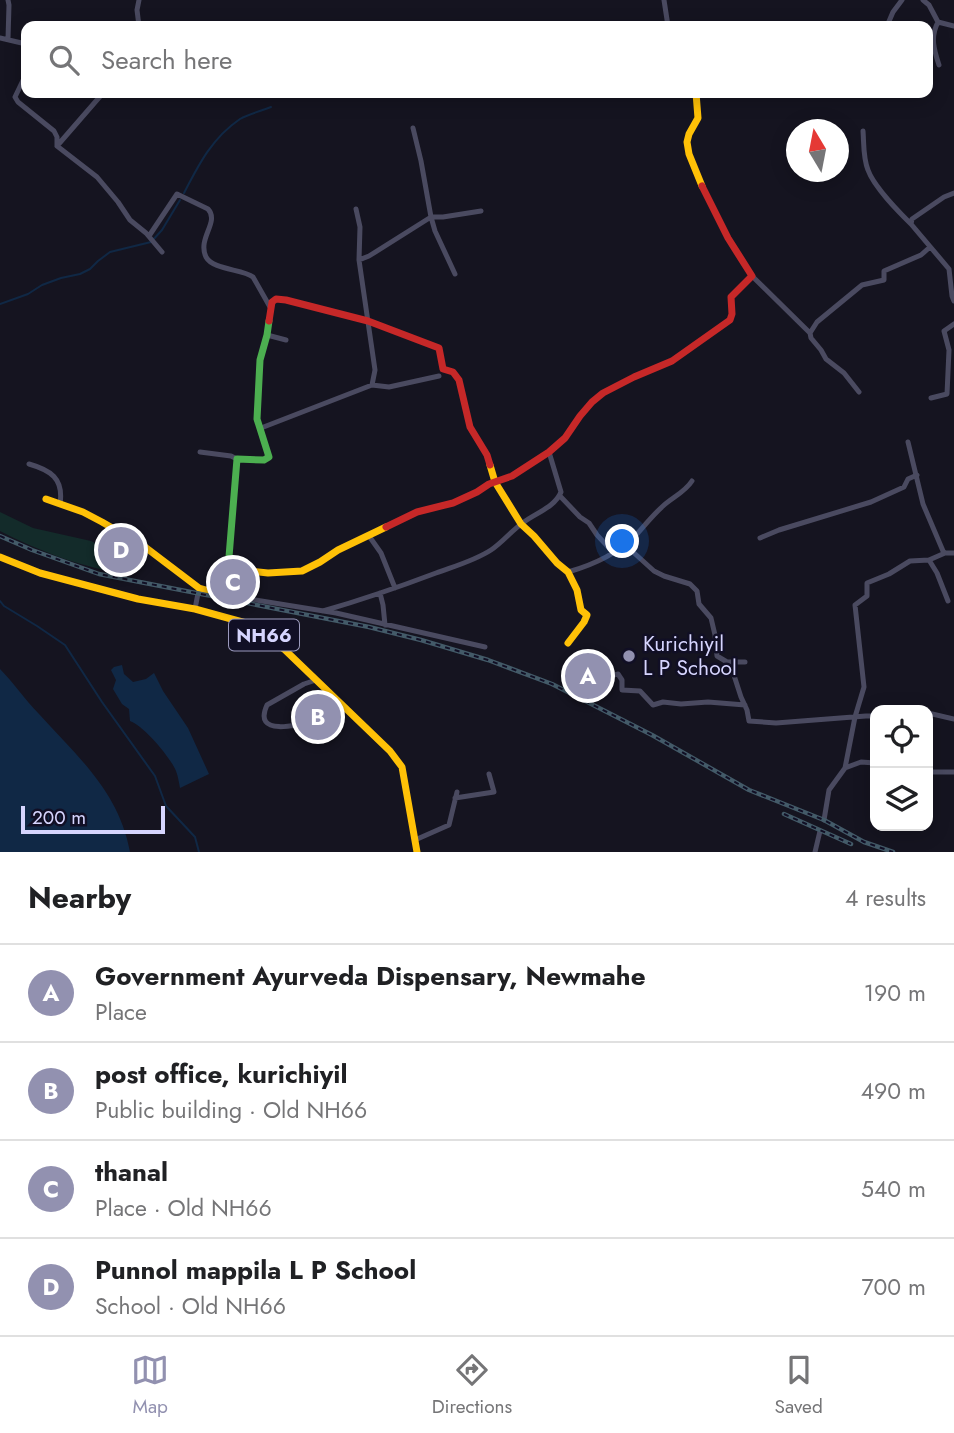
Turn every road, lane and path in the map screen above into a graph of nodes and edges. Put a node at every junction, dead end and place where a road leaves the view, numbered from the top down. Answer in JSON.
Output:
{"nodes":[{"id":1,"x":8,"y":0,"type":"edge"},
{"id":2,"x":139,"y":0,"type":"edge"},
{"id":3,"x":664,"y":0,"type":"edge"},
{"id":4,"x":902,"y":0,"type":"edge"},
{"id":5,"x":923,"y":0,"type":"edge"},
{"id":6,"x":138,"y":21,"type":"edge"},
{"id":7,"x":667,"y":21,"type":"edge"},
{"id":8,"x":889,"y":21,"type":"edge"},
{"id":9,"x":938,"y":22,"type":"junction"},
{"id":10,"x":954,"y":26,"type":"edge"},
{"id":11,"x":0,"y":38,"type":"edge"},
{"id":12,"x":8,"y":39,"type":"junction"},
{"id":13,"x":933,"y":40,"type":"edge"},
{"id":14,"x":21,"y":43,"type":"edge"},
{"id":15,"x":933,"y":48,"type":"edge"},
{"id":16,"x":939,"y":65,"type":"dead end"},
{"id":17,"x":21,"y":85,"type":"edge"},
{"id":18,"x":99,"y":98,"type":"edge"},
{"id":19,"x":696,"y":98,"type":"edge"},
{"id":20,"x":413,"y":128,"type":"dead end"},
{"id":21,"x":863,"y":131,"type":"dead end"},
{"id":22,"x":57,"y":146,"type":"junction"},
{"id":23,"x":954,"y":193,"type":"edge"},
{"id":24,"x":356,"y":209,"type":"dead end"},
{"id":25,"x":481,"y":211,"type":"dead end"},
{"id":26,"x":431,"y":216,"type":"junction"},
{"id":27,"x":911,"y":224,"type":"junction"},
{"id":28,"x":152,"y":239,"type":"junction"},
{"id":29,"x":930,"y":247,"type":"junction"},
{"id":30,"x":162,"y":252,"type":"dead end"},
{"id":31,"x":359,"y":260,"type":"junction"},
{"id":32,"x":455,"y":274,"type":"dead end"},
{"id":33,"x":752,"y":276,"type":"junction"},
{"id":34,"x":954,"y":301,"type":"edge"},
{"id":35,"x":270,"y":307,"type":"junction"},
{"id":36,"x":368,"y":321,"type":"junction"},
{"id":37,"x":954,"y":324,"type":"edge"},
{"id":38,"x":810,"y":333,"type":"junction"},
{"id":39,"x":267,"y":335,"type":"junction"},
{"id":40,"x":286,"y":340,"type":"dead end"},
{"id":41,"x":439,"y":376,"type":"dead end"},
{"id":42,"x":372,"y":385,"type":"junction"},
{"id":43,"x":859,"y":392,"type":"dead end"},
{"id":44,"x":931,"y":398,"type":"dead end"},
{"id":45,"x":261,"y":428,"type":"junction"},
{"id":46,"x":908,"y":442,"type":"dead end"},
{"id":47,"x":200,"y":452,"type":"dead end"},
{"id":48,"x":549,"y":452,"type":"junction"},
{"id":49,"x":237,"y":459,"type":"junction"},
{"id":50,"x":29,"y":464,"type":"dead end"},
{"id":51,"x":917,"y":475,"type":"junction"},
{"id":52,"x":692,"y":481,"type":"dead end"},
{"id":53,"x":495,"y":482,"type":"junction"},
{"id":54,"x":560,"y":496,"type":"junction"},
{"id":55,"x":46,"y":499,"type":"dead end"},
{"id":56,"x":60,"y":504,"type":"junction"},
{"id":57,"x":521,"y":524,"type":"junction"},
{"id":58,"x":369,"y":536,"type":"junction"},
{"id":59,"x":760,"y":538,"type":"dead end"},
{"id":60,"x":613,"y":552,"type":"junction"},
{"id":61,"x":945,"y":553,"type":"junction"},
{"id":62,"x":954,"y":553,"type":"edge"},
{"id":63,"x":0,"y":557,"type":"edge"},
{"id":64,"x":929,"y":560,"type":"junction"},
{"id":65,"x":228,"y":569,"type":"junction"},
{"id":66,"x":568,"y":572,"type":"junction"},
{"id":67,"x":199,"y":588,"type":"junction"},
{"id":68,"x":394,"y":588,"type":"junction"},
{"id":69,"x":380,"y":593,"type":"junction"},
{"id":70,"x":224,"y":595,"type":"junction"},
{"id":71,"x":948,"y":601,"type":"dead end"},
{"id":72,"x":195,"y":609,"type":"junction"},
{"id":73,"x":323,"y":611,"type":"junction"},
{"id":74,"x":385,"y":625,"type":"junction"},
{"id":75,"x":568,"y":643,"type":"dead end"},
{"id":76,"x":485,"y":647,"type":"dead end"},
{"id":77,"x":745,"y":662,"type":"dead end"},
{"id":78,"x":730,"y":663,"type":"junction"},
{"id":79,"x":316,"y":680,"type":"junction"},
{"id":80,"x":588,"y":691,"type":"dead end"},
{"id":81,"x":335,"y":698,"type":"junction"},
{"id":82,"x":745,"y":705,"type":"junction"},
{"id":83,"x":933,"y":714,"type":"edge"},
{"id":84,"x":870,"y":716,"type":"edge"},
{"id":85,"x":855,"y":717,"type":"junction"},
{"id":86,"x":954,"y":719,"type":"edge"},
{"id":87,"x":870,"y":763,"type":"edge"},
{"id":88,"x":845,"y":768,"type":"junction"},
{"id":89,"x":933,"y":772,"type":"edge"},
{"id":90,"x":954,"y":772,"type":"edge"},
{"id":91,"x":489,"y":774,"type":"dead end"},
{"id":92,"x":824,"y":821,"type":"dead end"},
{"id":93,"x":820,"y":831,"type":"dead end"},
{"id":94,"x":415,"y":840,"type":"junction"},
{"id":95,"x":417,"y":852,"type":"edge"},
{"id":96,"x":815,"y":852,"type":"edge"}],
"edges":[{"from":1,"to":12,"type":"street"},
{"from":2,"to":6,"type":"street"},
{"from":3,"to":7,"type":"street"},
{"from":4,"to":8,"type":"street"},
{"from":5,"to":9,"type":"street"},
{"from":9,"to":10,"type":"street"},
{"from":9,"to":13,"type":"street"},
{"from":11,"to":12,"type":"street"},
{"from":12,"to":14,"type":"street"},
{"from":15,"to":16,"type":"street"},
{"from":17,"to":22,"type":"street"},
{"from":18,"to":22,"type":"street"},
{"from":19,"to":33,"type":"street"},
{"from":20,"to":26,"type":"street"},
{"from":21,"to":27,"type":"street"},
{"from":22,"to":28,"type":"street"},
{"from":23,"to":27,"type":"street"},
{"from":24,"to":31,"type":"street"},
{"from":25,"to":26,"type":"street"},
{"from":26,"to":31,"type":"street"},
{"from":26,"to":32,"type":"street"},
{"from":27,"to":29,"type":"street"},
{"from":28,"to":30,"type":"street"},
{"from":28,"to":35,"type":"street"},
{"from":29,"to":34,"type":"street"},
{"from":29,"to":38,"type":"street"},
{"from":31,"to":36,"type":"street"},
{"from":33,"to":38,"type":"street"},
{"from":33,"to":48,"type":"street"},
{"from":35,"to":36,"type":"street"},
{"from":35,"to":39,"type":"street"},
{"from":36,"to":42,"type":"street"},
{"from":36,"to":53,"type":"street"},
{"from":37,"to":44,"type":"street"},
{"from":38,"to":43,"type":"street"},
{"from":39,"to":40,"type":"street"},
{"from":39,"to":45,"type":"street"},
{"from":41,"to":42,"type":"street"},
{"from":42,"to":45,"type":"street"},
{"from":45,"to":49,"type":"street"},
{"from":46,"to":51,"type":"street"},
{"from":47,"to":49,"type":"street"},
{"from":48,"to":53,"type":"street"},
{"from":48,"to":54,"type":"street"},
{"from":49,"to":65,"type":"street"},
{"from":50,"to":56,"type":"street"},
{"from":51,"to":59,"type":"street"},
{"from":51,"to":61,"type":"street"},
{"from":52,"to":60,"type":"street"},
{"from":53,"to":57,"type":"street"},
{"from":53,"to":58,"type":"street"},
{"from":54,"to":57,"type":"street"},
{"from":54,"to":60,"type":"street"},
{"from":55,"to":56,"type":"street"},
{"from":56,"to":67,"type":"street"},
{"from":57,"to":66,"type":"street"},
{"from":57,"to":68,"type":"street"},
{"from":58,"to":65,"type":"street"},
{"from":58,"to":68,"type":"street"},
{"from":60,"to":66,"type":"street"},
{"from":60,"to":78,"type":"street"},
{"from":61,"to":62,"type":"street"},
{"from":61,"to":64,"type":"street"},
{"from":63,"to":72,"type":"street","number":"NH66"},
{"from":64,"to":71,"type":"street"},
{"from":64,"to":85,"type":"street"},
{"from":65,"to":70,"type":"street"},
{"from":66,"to":75,"type":"street"},
{"from":67,"to":70,"type":"street"},
{"from":67,"to":72,"type":"street"},
{"from":68,"to":69,"type":"street"},
{"from":69,"to":73,"type":"street"},
{"from":69,"to":74,"type":"street"},
{"from":70,"to":73,"type":"street"},
{"from":72,"to":79,"type":"street","number":"NH66"},
{"from":73,"to":74,"type":"street"},
{"from":74,"to":76,"type":"street"},
{"from":77,"to":78,"type":"street"},
{"from":78,"to":82,"type":"street"},
{"from":79,"to":81,"type":"street","number":"NH66"},
{"from":79,"to":81,"type":"street"},
{"from":80,"to":82,"type":"street"},
{"from":81,"to":94,"type":"street","number":"NH66"},
{"from":82,"to":85,"type":"street"},
{"from":83,"to":86,"type":"street"},
{"from":84,"to":85,"type":"street"},
{"from":85,"to":88,"type":"street"},
{"from":87,"to":88,"type":"street"},
{"from":88,"to":92,"type":"street"},
{"from":89,"to":90,"type":"street"},
{"from":91,"to":94,"type":"street"},
{"from":93,"to":96,"type":"street"},
{"from":94,"to":95,"type":"street","number":"NH66"}]}
